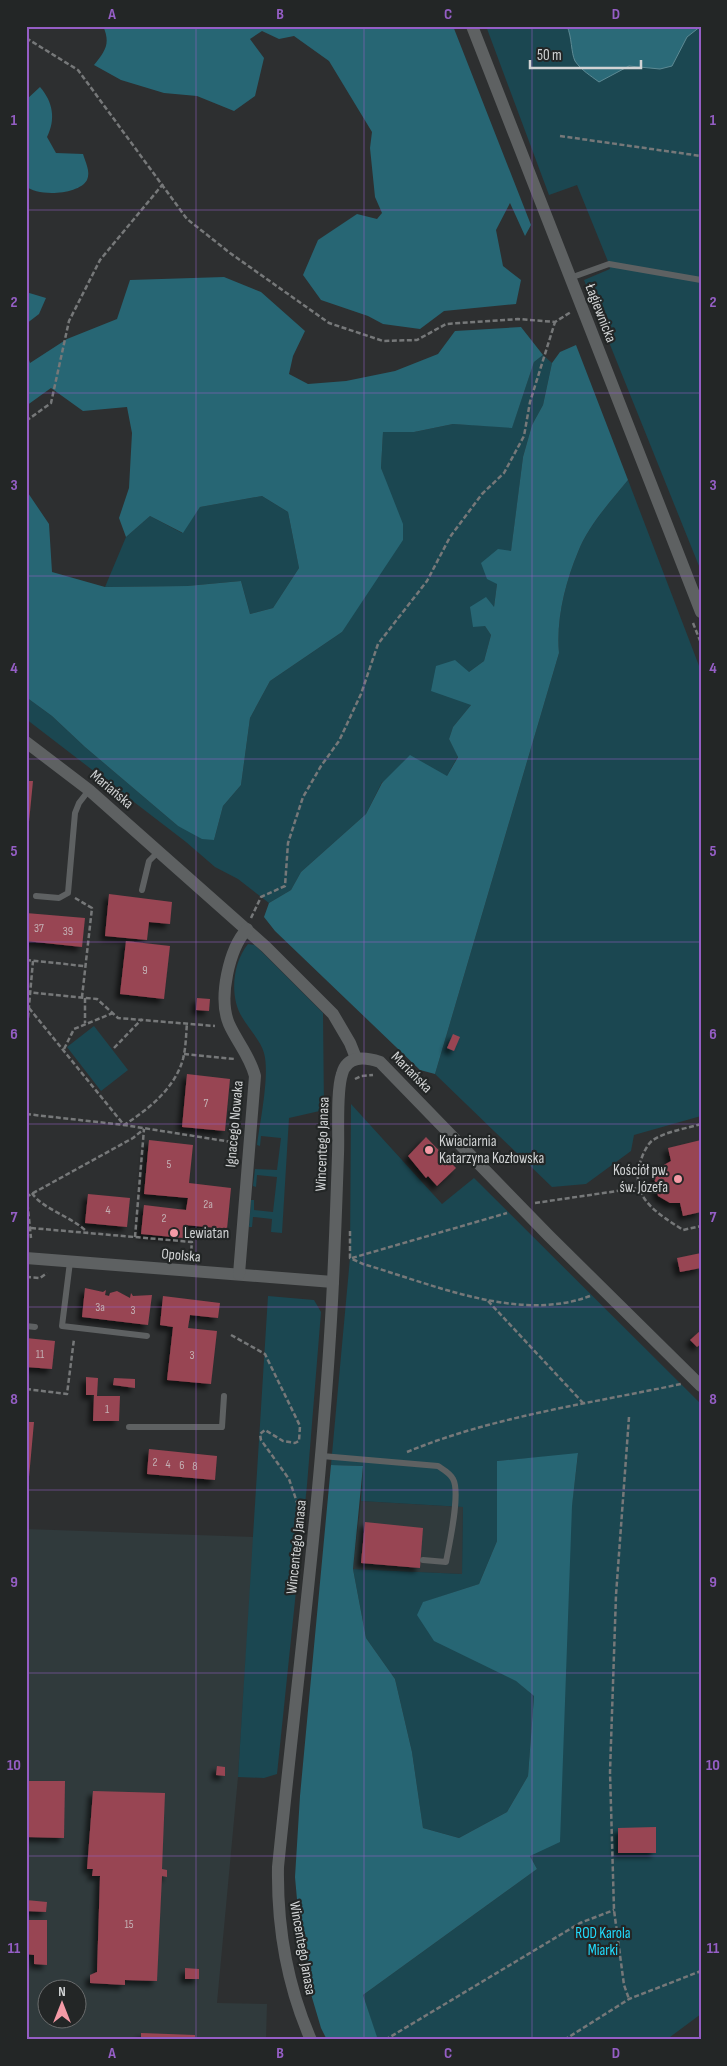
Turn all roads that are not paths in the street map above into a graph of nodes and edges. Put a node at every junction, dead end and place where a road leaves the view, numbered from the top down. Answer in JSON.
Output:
{"nodes":[{"id":1,"x":472,"y":26,"type":"edge"},
{"id":2,"x":570,"y":278,"type":"junction"},
{"id":3,"x":701,"y":280,"type":"edge"},
{"id":4,"x":701,"y":612,"type":"edge"},
{"id":5,"x":26,"y":742,"type":"edge"},
{"id":6,"x":89,"y":790,"type":"junction"},
{"id":7,"x":158,"y":852,"type":"junction"},
{"id":8,"x":142,"y":890,"type":"dead end"},
{"id":9,"x":36,"y":896,"type":"dead end"},
{"id":10,"x":247,"y":929,"type":"junction"},
{"id":11,"x":356,"y":1058,"type":"junction"},
{"id":12,"x":26,"y":1258,"type":"edge"},
{"id":13,"x":70,"y":1262,"type":"junction"},
{"id":14,"x":240,"y":1274,"type":"junction"},
{"id":15,"x":333,"y":1282,"type":"junction"},
{"id":16,"x":26,"y":1326,"type":"edge"},
{"id":17,"x":35,"y":1327,"type":"dead end"},
{"id":18,"x":147,"y":1336,"type":"dead end"},
{"id":19,"x":701,"y":1386,"type":"edge"},
{"id":20,"x":224,"y":1396,"type":"dead end"},
{"id":21,"x":129,"y":1427,"type":"dead end"},
{"id":22,"x":322,"y":1456,"type":"junction"},
{"id":23,"x":423,"y":1560,"type":"dead end"},
{"id":24,"x":311,"y":2040,"type":"edge"}],
"edges":[{"from":1,"to":2,"type":"street","name":"Łagiewnicka"},
{"from":2,"to":3,"type":"lane"},
{"from":2,"to":4,"type":"street","name":"Łagiewnicka"},
{"from":5,"to":6,"type":"street","name":"Mariańska"},
{"from":6,"to":7,"type":"street","name":"Mariańska"},
{"from":6,"to":9,"type":"lane"},
{"from":7,"to":8,"type":"lane"},
{"from":7,"to":10,"type":"street","name":"Mariańska"},
{"from":10,"to":11,"type":"street","name":"Mariańska"},
{"from":10,"to":14,"type":"street","name":"Ignacego Nowaka"},
{"from":11,"to":15,"type":"street","name":"Wincentego Janasa"},
{"from":11,"to":19,"type":"street","name":"Mariańska"},
{"from":12,"to":13,"type":"street","name":"Opolska"},
{"from":13,"to":14,"type":"street","name":"Opolska"},
{"from":13,"to":18,"type":"lane"},
{"from":14,"to":15,"type":"street","name":"Opolska"},
{"from":15,"to":22,"type":"street","name":"Wincentego Janasa"},
{"from":16,"to":17,"type":"lane"},
{"from":20,"to":21,"type":"lane"},
{"from":22,"to":23,"type":"lane"},
{"from":22,"to":24,"type":"street","name":"Wincentego Janasa"}]}
